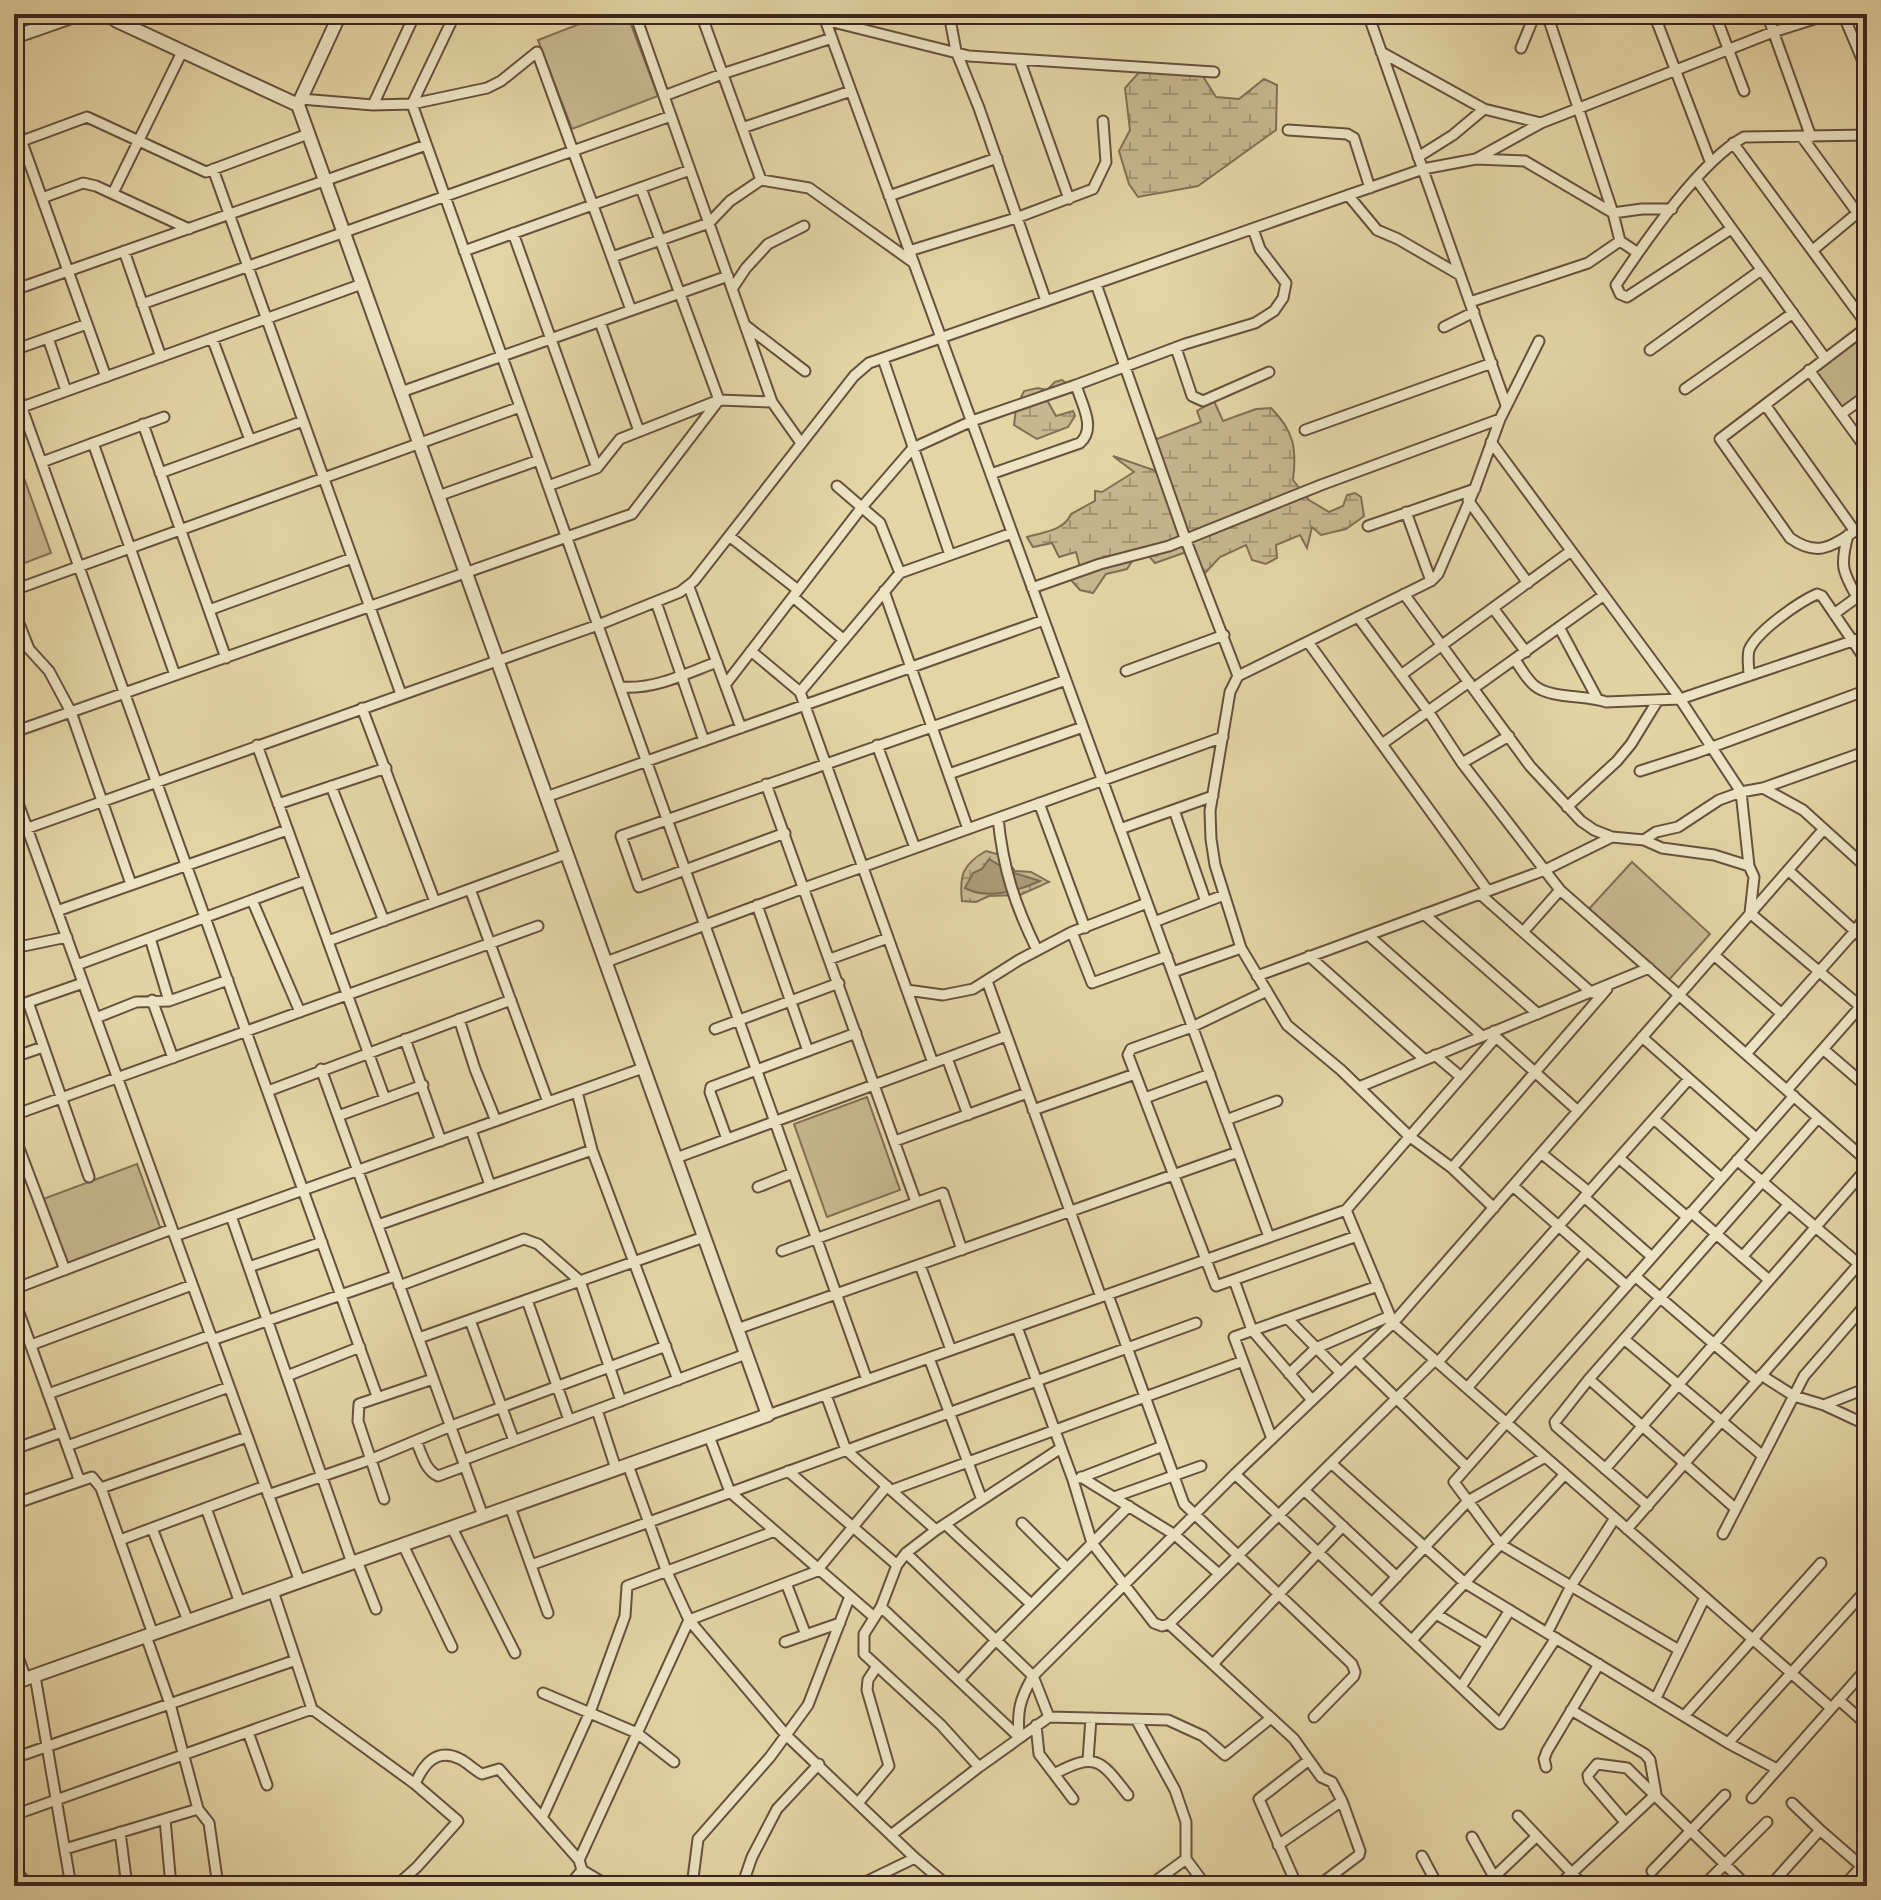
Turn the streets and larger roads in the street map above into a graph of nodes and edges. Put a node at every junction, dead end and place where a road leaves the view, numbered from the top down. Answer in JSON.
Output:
{"nodes":[{"id":1,"x":80,"y":14,"type":"edge"},
{"id":2,"x":107,"y":14,"type":"edge"},
{"id":3,"x":340,"y":14,"type":"edge"},
{"id":4,"x":415,"y":14,"type":"edge"},
{"id":5,"x":455,"y":14,"type":"edge"},
{"id":6,"x":635,"y":14,"type":"edge"},
{"id":7,"x":701,"y":14,"type":"edge"},
{"id":8,"x":949,"y":14,"type":"edge"},
{"id":9,"x":1368,"y":14,"type":"edge"},
{"id":10,"x":1535,"y":14,"type":"edge"},
{"id":11,"x":1547,"y":14,"type":"edge"},
{"id":12,"x":1654,"y":14,"type":"edge"},
{"id":13,"x":1715,"y":14,"type":"edge"},
{"id":14,"x":1767,"y":14,"type":"edge"},
{"id":15,"x":1830,"y":14,"type":"edge"},
{"id":16,"x":1843,"y":14,"type":"edge"},
{"id":17,"x":824,"y":17,"type":"edge"},
{"id":18,"x":1773,"y":32,"type":"junction"},
{"id":19,"x":14,"y":37,"type":"edge"},
{"id":20,"x":832,"y":38,"type":"junction"},
{"id":21,"x":1521,"y":48,"type":"dead end"},
{"id":22,"x":1729,"y":50,"type":"junction"},
{"id":23,"x":956,"y":51,"type":"junction"},
{"id":24,"x":182,"y":52,"type":"junction"},
{"id":25,"x":1381,"y":52,"type":"junction"},
{"id":26,"x":1020,"y":61,"type":"junction"},
{"id":27,"x":1865,"y":61,"type":"edge"},
{"id":28,"x":1676,"y":71,"type":"junction"},
{"id":29,"x":1867,"y":71,"type":"edge"},
{"id":30,"x":1214,"y":72,"type":"dead end"},
{"id":31,"x":722,"y":74,"type":"junction"},
{"id":32,"x":851,"y":91,"type":"junction"},
{"id":33,"x":1744,"y":91,"type":"dead end"},
{"id":34,"x":664,"y":96,"type":"junction"},
{"id":35,"x":300,"y":102,"type":"junction"},
{"id":36,"x":412,"y":104,"type":"junction"},
{"id":37,"x":373,"y":105,"type":"junction"},
{"id":38,"x":1484,"y":109,"type":"junction"},
{"id":39,"x":1579,"y":109,"type":"junction"},
{"id":40,"x":671,"y":116,"type":"junction"},
{"id":41,"x":14,"y":120,"type":"edge"},
{"id":42,"x":1103,"y":121,"type":"dead end"},
{"id":43,"x":1541,"y":123,"type":"junction"},
{"id":44,"x":742,"y":128,"type":"junction"},
{"id":45,"x":1288,"y":130,"type":"dead end"},
{"id":46,"x":308,"y":134,"type":"junction"},
{"id":47,"x":1867,"y":135,"type":"edge"},
{"id":48,"x":1806,"y":137,"type":"junction"},
{"id":49,"x":138,"y":141,"type":"junction"},
{"id":50,"x":18,"y":142,"type":"edge"},
{"id":51,"x":1733,"y":143,"type":"junction"},
{"id":52,"x":426,"y":145,"type":"junction"},
{"id":53,"x":574,"y":151,"type":"junction"},
{"id":54,"x":1418,"y":157,"type":"junction"},
{"id":55,"x":997,"y":158,"type":"junction"},
{"id":56,"x":1476,"y":159,"type":"junction"},
{"id":57,"x":1710,"y":161,"type":"junction"},
{"id":58,"x":213,"y":169,"type":"junction"},
{"id":59,"x":1423,"y":169,"type":"junction"},
{"id":60,"x":690,"y":170,"type":"junction"},
{"id":61,"x":1696,"y":179,"type":"junction"},
{"id":62,"x":761,"y":180,"type":"junction"},
{"id":63,"x":325,"y":181,"type":"junction"},
{"id":64,"x":641,"y":188,"type":"junction"},
{"id":65,"x":1370,"y":188,"type":"junction"},
{"id":66,"x":113,"y":193,"type":"junction"},
{"id":67,"x":1348,"y":195,"type":"junction"},
{"id":68,"x":889,"y":196,"type":"junction"},
{"id":69,"x":445,"y":197,"type":"junction"},
{"id":70,"x":42,"y":198,"type":"junction"},
{"id":71,"x":1069,"y":199,"type":"junction"},
{"id":72,"x":593,"y":205,"type":"junction"},
{"id":73,"x":1867,"y":205,"type":"edge"},
{"id":74,"x":1672,"y":209,"type":"junction"},
{"id":75,"x":1613,"y":213,"type":"junction"},
{"id":76,"x":1859,"y":213,"type":"junction"},
{"id":77,"x":229,"y":215,"type":"junction"},
{"id":78,"x":1016,"y":218,"type":"junction"},
{"id":79,"x":709,"y":223,"type":"junction"},
{"id":80,"x":804,"y":226,"type":"dead end"},
{"id":81,"x":1867,"y":226,"type":"edge"},
{"id":82,"x":189,"y":229,"type":"junction"},
{"id":83,"x":1253,"y":229,"type":"junction"},
{"id":84,"x":1731,"y":229,"type":"junction"},
{"id":85,"x":344,"y":232,"type":"junction"},
{"id":86,"x":513,"y":233,"type":"junction"},
{"id":87,"x":660,"y":240,"type":"junction"},
{"id":88,"x":1620,"y":241,"type":"junction"},
{"id":89,"x":1813,"y":250,"type":"junction"},
{"id":90,"x":124,"y":251,"type":"junction"},
{"id":91,"x":464,"y":251,"type":"junction"},
{"id":92,"x":909,"y":251,"type":"junction"},
{"id":93,"x":1638,"y":253,"type":"junction"},
{"id":94,"x":612,"y":257,"type":"junction"},
{"id":95,"x":914,"y":263,"type":"junction"},
{"id":96,"x":248,"y":266,"type":"junction"},
{"id":97,"x":1761,"y":270,"type":"junction"},
{"id":98,"x":68,"y":271,"type":"junction"},
{"id":99,"x":1460,"y":275,"type":"junction"},
{"id":100,"x":728,"y":276,"type":"junction"},
{"id":101,"x":362,"y":284,"type":"junction"},
{"id":102,"x":1096,"y":284,"type":"junction"},
{"id":103,"x":732,"y":289,"type":"junction"},
{"id":104,"x":14,"y":290,"type":"edge"},
{"id":105,"x":680,"y":293,"type":"junction"},
{"id":106,"x":1046,"y":301,"type":"junction"},
{"id":107,"x":1470,"y":302,"type":"junction"},
{"id":108,"x":142,"y":304,"type":"junction"},
{"id":109,"x":631,"y":310,"type":"junction"},
{"id":110,"x":1474,"y":312,"type":"junction"},
{"id":111,"x":1793,"y":313,"type":"junction"},
{"id":112,"x":266,"y":319,"type":"junction"},
{"id":113,"x":600,"y":322,"type":"junction"},
{"id":114,"x":87,"y":324,"type":"junction"},
{"id":115,"x":745,"y":325,"type":"junction"},
{"id":116,"x":1867,"y":326,"type":"edge"},
{"id":117,"x":1444,"y":327,"type":"dead end"},
{"id":118,"x":48,"y":338,"type":"junction"},
{"id":119,"x":212,"y":338,"type":"junction"},
{"id":120,"x":941,"y":338,"type":"junction"},
{"id":121,"x":551,"y":339,"type":"junction"},
{"id":122,"x":1539,"y":341,"type":"dead end"},
{"id":123,"x":1176,"y":348,"type":"junction"},
{"id":124,"x":14,"y":350,"type":"edge"},
{"id":125,"x":1650,"y":350,"type":"dead end"},
{"id":126,"x":502,"y":356,"type":"junction"},
{"id":127,"x":161,"y":357,"type":"junction"},
{"id":128,"x":1825,"y":358,"type":"junction"},
{"id":129,"x":883,"y":359,"type":"junction"},
{"id":130,"x":1492,"y":363,"type":"junction"},
{"id":131,"x":1125,"y":367,"type":"junction"},
{"id":132,"x":1809,"y":370,"type":"junction"},
{"id":133,"x":805,"y":371,"type":"dead end"},
{"id":134,"x":1269,"y":372,"type":"dead end"},
{"id":135,"x":106,"y":377,"type":"junction"},
{"id":136,"x":1076,"y":385,"type":"junction"},
{"id":137,"x":14,"y":386,"type":"edge"},
{"id":138,"x":1685,"y":389,"type":"dead end"},
{"id":139,"x":66,"y":391,"type":"junction"},
{"id":140,"x":401,"y":392,"type":"junction"},
{"id":141,"x":1867,"y":395,"type":"edge"},
{"id":142,"x":719,"y":400,"type":"junction"},
{"id":143,"x":772,"y":402,"type":"junction"},
{"id":144,"x":1506,"y":405,"type":"junction"},
{"id":145,"x":1766,"y":406,"type":"junction"},
{"id":146,"x":520,"y":407,"type":"junction"},
{"id":147,"x":18,"y":408,"type":"edge"},
{"id":148,"x":1841,"y":414,"type":"junction"},
{"id":149,"x":164,"y":417,"type":"dead end"},
{"id":150,"x":1500,"y":419,"type":"junction"},
{"id":151,"x":303,"y":421,"type":"junction"},
{"id":152,"x":972,"y":421,"type":"junction"},
{"id":153,"x":143,"y":424,"type":"junction"},
{"id":154,"x":1305,"y":430,"type":"dead end"},
{"id":155,"x":639,"y":431,"type":"junction"},
{"id":156,"x":250,"y":440,"type":"junction"},
{"id":157,"x":1491,"y":442,"type":"junction"},
{"id":158,"x":93,"y":443,"type":"junction"},
{"id":159,"x":419,"y":443,"type":"junction"},
{"id":160,"x":801,"y":443,"type":"junction"},
{"id":161,"x":913,"y":448,"type":"junction"},
{"id":162,"x":1867,"y":450,"type":"edge"},
{"id":163,"x":539,"y":460,"type":"junction"},
{"id":164,"x":42,"y":462,"type":"junction"},
{"id":165,"x":597,"y":468,"type":"junction"},
{"id":166,"x":160,"y":473,"type":"junction"},
{"id":167,"x":991,"y":474,"type":"junction"},
{"id":168,"x":323,"y":478,"type":"junction"},
{"id":169,"x":548,"y":486,"type":"junction"},
{"id":170,"x":837,"y":486,"type":"dead end"},
{"id":171,"x":1475,"y":488,"type":"junction"},
{"id":172,"x":438,"y":496,"type":"junction"},
{"id":173,"x":1468,"y":500,"type":"junction"},
{"id":174,"x":862,"y":507,"type":"junction"},
{"id":175,"x":1406,"y":512,"type":"junction"},
{"id":176,"x":1867,"y":524,"type":"edge"},
{"id":177,"x":1368,"y":526,"type":"dead end"},
{"id":178,"x":180,"y":530,"type":"junction"},
{"id":179,"x":1012,"y":533,"type":"junction"},
{"id":180,"x":1851,"y":533,"type":"junction"},
{"id":181,"x":729,"y":536,"type":"junction"},
{"id":182,"x":566,"y":537,"type":"junction"},
{"id":183,"x":1185,"y":538,"type":"junction"},
{"id":184,"x":130,"y":548,"type":"junction"},
{"id":185,"x":1571,"y":551,"type":"junction"},
{"id":186,"x":950,"y":555,"type":"junction"},
{"id":187,"x":352,"y":558,"type":"junction"},
{"id":188,"x":79,"y":566,"type":"junction"},
{"id":189,"x":466,"y":573,"type":"junction"},
{"id":190,"x":900,"y":573,"type":"junction"},
{"id":191,"x":1431,"y":581,"type":"junction"},
{"id":192,"x":1528,"y":583,"type":"junction"},
{"id":193,"x":689,"y":587,"type":"junction"},
{"id":194,"x":1032,"y":588,"type":"junction"},
{"id":195,"x":14,"y":590,"type":"edge"},
{"id":196,"x":1867,"y":590,"type":"edge"},
{"id":197,"x":884,"y":591,"type":"junction"},
{"id":198,"x":795,"y":594,"type":"junction"},
{"id":199,"x":1404,"y":594,"type":"junction"},
{"id":200,"x":1604,"y":595,"type":"junction"},
{"id":201,"x":1857,"y":597,"type":"junction"},
{"id":202,"x":656,"y":602,"type":"junction"},
{"id":203,"x":370,"y":607,"type":"junction"},
{"id":204,"x":1493,"y":608,"type":"junction"},
{"id":205,"x":209,"y":610,"type":"junction"},
{"id":206,"x":14,"y":611,"type":"edge"},
{"id":207,"x":1834,"y":614,"type":"junction"},
{"id":208,"x":1358,"y":617,"type":"junction"},
{"id":209,"x":1044,"y":620,"type":"junction"},
{"id":210,"x":598,"y":625,"type":"junction"},
{"id":211,"x":1559,"y":627,"type":"junction"},
{"id":212,"x":1224,"y":635,"type":"junction"},
{"id":213,"x":1867,"y":636,"type":"edge"},
{"id":214,"x":844,"y":640,"type":"junction"},
{"id":215,"x":1852,"y":641,"type":"junction"},
{"id":216,"x":1308,"y":642,"type":"junction"},
{"id":217,"x":1442,"y":645,"type":"junction"},
{"id":218,"x":751,"y":651,"type":"junction"},
{"id":219,"x":1526,"y":652,"type":"junction"},
{"id":220,"x":226,"y":658,"type":"junction"},
{"id":221,"x":497,"y":659,"type":"junction"},
{"id":222,"x":1515,"y":660,"type":"junction"},
{"id":223,"x":717,"y":662,"type":"junction"},
{"id":224,"x":1867,"y":662,"type":"edge"},
{"id":225,"x":911,"y":667,"type":"junction"},
{"id":226,"x":1126,"y":671,"type":"dead end"},
{"id":227,"x":175,"y":675,"type":"junction"},
{"id":228,"x":681,"y":675,"type":"junction"},
{"id":229,"x":1401,"y":675,"type":"junction"},
{"id":230,"x":1238,"y":676,"type":"junction"},
{"id":231,"x":1749,"y":676,"type":"junction"},
{"id":232,"x":1066,"y":680,"type":"junction"},
{"id":233,"x":725,"y":685,"type":"junction"},
{"id":234,"x":1472,"y":685,"type":"junction"},
{"id":235,"x":620,"y":687,"type":"junction"},
{"id":236,"x":1867,"y":690,"type":"edge"},
{"id":237,"x":800,"y":692,"type":"junction"},
{"id":238,"x":125,"y":693,"type":"junction"},
{"id":239,"x":401,"y":694,"type":"junction"},
{"id":240,"x":1597,"y":698,"type":"junction"},
{"id":241,"x":1680,"y":699,"type":"junction"},
{"id":242,"x":1658,"y":700,"type":"junction"},
{"id":243,"x":805,"y":705,"type":"junction"},
{"id":244,"x":362,"y":708,"type":"junction"},
{"id":245,"x":1428,"y":711,"type":"junction"},
{"id":246,"x":71,"y":712,"type":"junction"},
{"id":247,"x":932,"y":726,"type":"junction"},
{"id":248,"x":1083,"y":727,"type":"junction"},
{"id":249,"x":741,"y":728,"type":"junction"},
{"id":250,"x":14,"y":732,"type":"edge"},
{"id":251,"x":1509,"y":736,"type":"junction"},
{"id":252,"x":1223,"y":737,"type":"junction"},
{"id":253,"x":704,"y":741,"type":"junction"},
{"id":254,"x":1382,"y":744,"type":"junction"},
{"id":255,"x":257,"y":745,"type":"junction"},
{"id":256,"x":877,"y":745,"type":"junction"},
{"id":257,"x":1713,"y":745,"type":"junction"},
{"id":258,"x":1867,"y":751,"type":"edge"},
{"id":259,"x":646,"y":761,"type":"junction"},
{"id":260,"x":826,"y":763,"type":"junction"},
{"id":261,"x":1462,"y":763,"type":"junction"},
{"id":262,"x":386,"y":768,"type":"junction"},
{"id":263,"x":1640,"y":771,"type":"dead end"},
{"id":264,"x":949,"y":774,"type":"junction"},
{"id":265,"x":1102,"y":780,"type":"junction"},
{"id":266,"x":156,"y":782,"type":"junction"},
{"id":267,"x":766,"y":784,"type":"junction"},
{"id":268,"x":331,"y":786,"type":"junction"},
{"id":269,"x":1763,"y":788,"type":"junction"},
{"id":270,"x":14,"y":792,"type":"edge"},
{"id":271,"x":1741,"y":792,"type":"junction"},
{"id":272,"x":1213,"y":796,"type":"junction"},
{"id":273,"x":546,"y":797,"type":"junction"},
{"id":274,"x":102,"y":801,"type":"junction"},
{"id":275,"x":1039,"y":803,"type":"junction"},
{"id":276,"x":278,"y":804,"type":"junction"},
{"id":277,"x":1567,"y":807,"type":"junction"},
{"id":278,"x":1174,"y":810,"type":"junction"},
{"id":279,"x":998,"y":818,"type":"junction"},
{"id":280,"x":667,"y":819,"type":"junction"},
{"id":281,"x":27,"y":828,"type":"junction"},
{"id":282,"x":968,"y":829,"type":"junction"},
{"id":283,"x":1120,"y":829,"type":"junction"},
{"id":284,"x":287,"y":830,"type":"junction"},
{"id":285,"x":1823,"y":830,"type":"junction"},
{"id":286,"x":14,"y":833,"type":"edge"},
{"id":287,"x":785,"y":833,"type":"junction"},
{"id":288,"x":1612,"y":837,"type":"junction"},
{"id":289,"x":1644,"y":840,"type":"junction"},
{"id":290,"x":915,"y":848,"type":"junction"},
{"id":291,"x":566,"y":854,"type":"junction"},
{"id":292,"x":187,"y":865,"type":"junction"},
{"id":293,"x":1749,"y":866,"type":"junction"},
{"id":294,"x":863,"y":867,"type":"junction"},
{"id":295,"x":1867,"y":868,"type":"edge"},
{"id":296,"x":685,"y":870,"type":"junction"},
{"id":297,"x":1545,"y":870,"type":"junction"},
{"id":298,"x":1788,"y":870,"type":"junction"},
{"id":299,"x":306,"y":880,"type":"junction"},
{"id":300,"x":131,"y":884,"type":"junction"},
{"id":301,"x":804,"y":888,"type":"junction"},
{"id":302,"x":470,"y":889,"type":"junction"},
{"id":303,"x":1560,"y":890,"type":"junction"},
{"id":304,"x":1484,"y":892,"type":"junction"},
{"id":305,"x":1224,"y":895,"type":"junction"},
{"id":306,"x":252,"y":900,"type":"junction"},
{"id":307,"x":435,"y":902,"type":"junction"},
{"id":308,"x":1206,"y":902,"type":"junction"},
{"id":309,"x":1147,"y":903,"type":"junction"},
{"id":310,"x":757,"y":905,"type":"junction"},
{"id":311,"x":57,"y":911,"type":"junction"},
{"id":312,"x":1750,"y":913,"type":"junction"},
{"id":313,"x":1424,"y":914,"type":"junction"},
{"id":314,"x":1867,"y":914,"type":"edge"},
{"id":315,"x":205,"y":917,"type":"junction"},
{"id":316,"x":384,"y":921,"type":"junction"},
{"id":317,"x":1154,"y":922,"type":"junction"},
{"id":318,"x":704,"y":924,"type":"junction"},
{"id":319,"x":538,"y":926,"type":"dead end"},
{"id":320,"x":1085,"y":928,"type":"junction"},
{"id":321,"x":1855,"y":931,"type":"junction"},
{"id":322,"x":1072,"y":932,"type":"junction"},
{"id":323,"x":1523,"y":932,"type":"junction"},
{"id":324,"x":1368,"y":935,"type":"junction"},
{"id":325,"x":67,"y":937,"type":"junction"},
{"id":326,"x":150,"y":938,"type":"junction"},
{"id":327,"x":888,"y":938,"type":"junction"},
{"id":328,"x":328,"y":941,"type":"junction"},
{"id":329,"x":1867,"y":942,"type":"edge"},
{"id":330,"x":490,"y":943,"type":"junction"},
{"id":331,"x":14,"y":948,"type":"edge"},
{"id":332,"x":1241,"y":948,"type":"junction"},
{"id":333,"x":1037,"y":950,"type":"junction"},
{"id":334,"x":1714,"y":955,"type":"junction"},
{"id":335,"x":1167,"y":956,"type":"junction"},
{"id":336,"x":1309,"y":956,"type":"junction"},
{"id":337,"x":830,"y":959,"type":"junction"},
{"id":338,"x":606,"y":962,"type":"junction"},
{"id":339,"x":77,"y":965,"type":"junction"},
{"id":340,"x":1649,"y":968,"type":"junction"},
{"id":341,"x":1820,"y":971,"type":"junction"},
{"id":342,"x":1173,"y":972,"type":"junction"},
{"id":343,"x":1257,"y":976,"type":"junction"},
{"id":344,"x":228,"y":980,"type":"junction"},
{"id":345,"x":987,"y":981,"type":"junction"},
{"id":346,"x":83,"y":983,"type":"junction"},
{"id":347,"x":839,"y":983,"type":"junction"},
{"id":348,"x":1609,"y":986,"type":"junction"},
{"id":349,"x":907,"y":990,"type":"junction"},
{"id":350,"x":1267,"y":991,"type":"junction"},
{"id":351,"x":1592,"y":993,"type":"junction"},
{"id":352,"x":348,"y":995,"type":"junction"},
{"id":353,"x":1679,"y":995,"type":"junction"},
{"id":354,"x":152,"y":1000,"type":"junction"},
{"id":355,"x":511,"y":1000,"type":"junction"},
{"id":356,"x":169,"y":1001,"type":"junction"},
{"id":357,"x":790,"y":1001,"type":"junction"},
{"id":358,"x":28,"y":1002,"type":"junction"},
{"id":359,"x":1865,"y":1006,"type":"edge"},
{"id":360,"x":14,"y":1007,"type":"edge"},
{"id":361,"x":300,"y":1012,"type":"junction"},
{"id":362,"x":1538,"y":1014,"type":"junction"},
{"id":363,"x":1782,"y":1014,"type":"junction"},
{"id":364,"x":96,"y":1018,"type":"junction"},
{"id":365,"x":459,"y":1019,"type":"junction"},
{"id":366,"x":738,"y":1020,"type":"junction"},
{"id":367,"x":1192,"y":1027,"type":"junction"},
{"id":368,"x":715,"y":1029,"type":"dead end"},
{"id":369,"x":246,"y":1031,"type":"junction"},
{"id":370,"x":856,"y":1033,"type":"junction"},
{"id":371,"x":1495,"y":1034,"type":"junction"},
{"id":372,"x":1006,"y":1036,"type":"junction"},
{"id":373,"x":1482,"y":1036,"type":"junction"},
{"id":374,"x":1642,"y":1037,"type":"junction"},
{"id":375,"x":405,"y":1039,"type":"junction"},
{"id":376,"x":43,"y":1047,"type":"junction"},
{"id":377,"x":1823,"y":1049,"type":"junction"},
{"id":378,"x":808,"y":1051,"type":"junction"},
{"id":379,"x":368,"y":1052,"type":"junction"},
{"id":380,"x":1746,"y":1054,"type":"junction"},
{"id":381,"x":1435,"y":1055,"type":"junction"},
{"id":382,"x":14,"y":1057,"type":"edge"},
{"id":383,"x":173,"y":1058,"type":"junction"},
{"id":384,"x":947,"y":1058,"type":"junction"},
{"id":385,"x":1424,"y":1059,"type":"junction"},
{"id":386,"x":933,"y":1063,"type":"junction"},
{"id":387,"x":643,"y":1068,"type":"junction"},
{"id":388,"x":321,"y":1069,"type":"junction"},
{"id":389,"x":756,"y":1069,"type":"junction"},
{"id":390,"x":1867,"y":1070,"type":"edge"},
{"id":391,"x":1534,"y":1072,"type":"junction"},
{"id":392,"x":1135,"y":1074,"type":"junction"},
{"id":393,"x":1210,"y":1074,"type":"junction"},
{"id":394,"x":1461,"y":1077,"type":"junction"},
{"id":395,"x":118,"y":1078,"type":"junction"},
{"id":396,"x":1689,"y":1079,"type":"junction"},
{"id":397,"x":1858,"y":1079,"type":"junction"},
{"id":398,"x":875,"y":1084,"type":"junction"},
{"id":399,"x":423,"y":1085,"type":"junction"},
{"id":400,"x":1359,"y":1087,"type":"junction"},
{"id":401,"x":1867,"y":1087,"type":"edge"},
{"id":402,"x":268,"y":1091,"type":"junction"},
{"id":403,"x":577,"y":1092,"type":"junction"},
{"id":404,"x":1027,"y":1093,"type":"junction"},
{"id":405,"x":1790,"y":1093,"type":"junction"},
{"id":406,"x":62,"y":1098,"type":"junction"},
{"id":407,"x":1145,"y":1098,"type":"junction"},
{"id":408,"x":385,"y":1099,"type":"junction"},
{"id":409,"x":1277,"y":1101,"type":"dead end"},
{"id":410,"x":548,"y":1102,"type":"junction"},
{"id":411,"x":1033,"y":1110,"type":"junction"},
{"id":412,"x":1578,"y":1111,"type":"junction"},
{"id":413,"x":14,"y":1115,"type":"edge"},
{"id":414,"x":968,"y":1115,"type":"junction"},
{"id":415,"x":338,"y":1116,"type":"junction"},
{"id":416,"x":1818,"y":1118,"type":"junction"},
{"id":417,"x":1654,"y":1119,"type":"junction"},
{"id":418,"x":1226,"y":1120,"type":"junction"},
{"id":419,"x":496,"y":1121,"type":"junction"},
{"id":420,"x":775,"y":1122,"type":"junction"},
{"id":421,"x":471,"y":1130,"type":"junction"},
{"id":422,"x":14,"y":1135,"type":"edge"},
{"id":423,"x":1409,"y":1136,"type":"junction"},
{"id":424,"x":1756,"y":1138,"type":"junction"},
{"id":425,"x":727,"y":1139,"type":"junction"},
{"id":426,"x":441,"y":1141,"type":"junction"},
{"id":427,"x":895,"y":1141,"type":"junction"},
{"id":428,"x":592,"y":1150,"type":"junction"},
{"id":429,"x":1238,"y":1152,"type":"junction"},
{"id":430,"x":1541,"y":1153,"type":"junction"},
{"id":431,"x":676,"y":1158,"type":"junction"},
{"id":432,"x":1619,"y":1158,"type":"junction"},
{"id":433,"x":1737,"y":1160,"type":"junction"},
{"id":434,"x":1867,"y":1161,"type":"edge"},
{"id":435,"x":1452,"y":1168,"type":"junction"},
{"id":436,"x":1867,"y":1168,"type":"edge"},
{"id":437,"x":358,"y":1170,"type":"junction"},
{"id":438,"x":793,"y":1173,"type":"junction"},
{"id":439,"x":1174,"y":1175,"type":"junction"},
{"id":440,"x":89,"y":1177,"type":"dead end"},
{"id":441,"x":1721,"y":1178,"type":"junction"},
{"id":442,"x":1763,"y":1181,"type":"junction"},
{"id":443,"x":490,"y":1185,"type":"junction"},
{"id":444,"x":1513,"y":1186,"type":"junction"},
{"id":445,"x":758,"y":1187,"type":"dead end"},
{"id":446,"x":303,"y":1190,"type":"junction"},
{"id":447,"x":1586,"y":1195,"type":"junction"},
{"id":448,"x":916,"y":1202,"type":"junction"},
{"id":449,"x":1789,"y":1204,"type":"junction"},
{"id":450,"x":1494,"y":1208,"type":"junction"},
{"id":451,"x":1346,"y":1210,"type":"junction"},
{"id":452,"x":1070,"y":1212,"type":"junction"},
{"id":453,"x":1689,"y":1215,"type":"junction"},
{"id":454,"x":231,"y":1216,"type":"junction"},
{"id":455,"x":378,"y":1225,"type":"junction"},
{"id":456,"x":1559,"y":1226,"type":"junction"},
{"id":457,"x":1815,"y":1227,"type":"junction"},
{"id":458,"x":174,"y":1233,"type":"junction"},
{"id":459,"x":1716,"y":1234,"type":"junction"},
{"id":460,"x":1357,"y":1236,"type":"junction"},
{"id":461,"x":704,"y":1237,"type":"junction"},
{"id":462,"x":1269,"y":1237,"type":"junction"},
{"id":463,"x":816,"y":1239,"type":"junction"},
{"id":464,"x":322,"y":1242,"type":"junction"},
{"id":465,"x":962,"y":1250,"type":"junction"},
{"id":466,"x":782,"y":1251,"type":"dead end"},
{"id":467,"x":1587,"y":1251,"type":"junction"},
{"id":468,"x":1652,"y":1257,"type":"junction"},
{"id":469,"x":1742,"y":1257,"type":"junction"},
{"id":470,"x":1206,"y":1260,"type":"junction"},
{"id":471,"x":635,"y":1263,"type":"junction"},
{"id":472,"x":1859,"y":1264,"type":"junction"},
{"id":473,"x":920,"y":1265,"type":"junction"},
{"id":474,"x":249,"y":1267,"type":"junction"},
{"id":475,"x":65,"y":1270,"type":"junction"},
{"id":476,"x":1867,"y":1271,"type":"edge"},
{"id":477,"x":1635,"y":1276,"type":"junction"},
{"id":478,"x":1234,"y":1280,"type":"junction"},
{"id":479,"x":1769,"y":1280,"type":"junction"},
{"id":480,"x":397,"y":1281,"type":"junction"},
{"id":481,"x":580,"y":1281,"type":"junction"},
{"id":482,"x":192,"y":1285,"type":"junction"},
{"id":483,"x":1378,"y":1286,"type":"junction"},
{"id":484,"x":1627,"y":1286,"type":"junction"},
{"id":485,"x":14,"y":1289,"type":"edge"},
{"id":486,"x":837,"y":1294,"type":"junction"},
{"id":487,"x":341,"y":1295,"type":"junction"},
{"id":488,"x":1104,"y":1296,"type":"junction"},
{"id":489,"x":1661,"y":1298,"type":"junction"},
{"id":490,"x":14,"y":1299,"type":"edge"},
{"id":491,"x":527,"y":1300,"type":"junction"},
{"id":492,"x":1867,"y":1303,"type":"edge"},
{"id":493,"x":1287,"y":1318,"type":"junction"},
{"id":494,"x":470,"y":1320,"type":"junction"},
{"id":495,"x":1392,"y":1320,"type":"junction"},
{"id":496,"x":268,"y":1321,"type":"junction"},
{"id":497,"x":1196,"y":1323,"type":"dead end"},
{"id":498,"x":1017,"y":1327,"type":"junction"},
{"id":499,"x":737,"y":1329,"type":"junction"},
{"id":500,"x":1252,"y":1330,"type":"junction"},
{"id":501,"x":212,"y":1338,"type":"junction"},
{"id":502,"x":419,"y":1338,"type":"junction"},
{"id":503,"x":1624,"y":1339,"type":"junction"},
{"id":504,"x":1714,"y":1344,"type":"junction"},
{"id":505,"x":31,"y":1345,"type":"junction"},
{"id":506,"x":666,"y":1346,"type":"junction"},
{"id":507,"x":360,"y":1347,"type":"junction"},
{"id":508,"x":1127,"y":1348,"type":"junction"},
{"id":509,"x":1316,"y":1348,"type":"junction"},
{"id":510,"x":951,"y":1350,"type":"junction"},
{"id":511,"x":746,"y":1354,"type":"junction"},
{"id":512,"x":929,"y":1358,"type":"junction"},
{"id":513,"x":1356,"y":1359,"type":"junction"},
{"id":514,"x":1243,"y":1361,"type":"junction"},
{"id":515,"x":1436,"y":1361,"type":"junction"},
{"id":516,"x":608,"y":1367,"type":"junction"},
{"id":517,"x":1341,"y":1373,"type":"junction"},
{"id":518,"x":1289,"y":1374,"type":"junction"},
{"id":519,"x":287,"y":1376,"type":"junction"},
{"id":520,"x":1759,"y":1378,"type":"junction"},
{"id":521,"x":433,"y":1379,"type":"junction"},
{"id":522,"x":1589,"y":1379,"type":"junction"},
{"id":523,"x":678,"y":1380,"type":"junction"},
{"id":524,"x":867,"y":1380,"type":"junction"},
{"id":525,"x":1037,"y":1381,"type":"junction"},
{"id":526,"x":1678,"y":1385,"type":"junction"},
{"id":527,"x":229,"y":1387,"type":"junction"},
{"id":528,"x":557,"y":1387,"type":"junction"},
{"id":529,"x":1467,"y":1388,"type":"junction"},
{"id":530,"x":1867,"y":1388,"type":"edge"},
{"id":531,"x":48,"y":1394,"type":"junction"},
{"id":532,"x":826,"y":1395,"type":"junction"},
{"id":533,"x":377,"y":1396,"type":"junction"},
{"id":534,"x":1794,"y":1396,"type":"junction"},
{"id":535,"x":1145,"y":1397,"type":"junction"},
{"id":536,"x":1397,"y":1398,"type":"junction"},
{"id":537,"x":1312,"y":1400,"type":"junction"},
{"id":538,"x":621,"y":1401,"type":"junction"},
{"id":539,"x":1824,"y":1405,"type":"junction"},
{"id":540,"x":502,"y":1407,"type":"junction"},
{"id":541,"x":597,"y":1410,"type":"junction"},
{"id":542,"x":950,"y":1413,"type":"junction"},
{"id":543,"x":768,"y":1415,"type":"junction"},
{"id":544,"x":569,"y":1420,"type":"junction"},
{"id":545,"x":1723,"y":1420,"type":"junction"},
{"id":546,"x":1506,"y":1423,"type":"junction"},
{"id":547,"x":1867,"y":1425,"type":"edge"},
{"id":548,"x":451,"y":1426,"type":"junction"},
{"id":549,"x":1642,"y":1426,"type":"junction"},
{"id":550,"x":1055,"y":1430,"type":"junction"},
{"id":551,"x":62,"y":1432,"type":"junction"},
{"id":552,"x":709,"y":1436,"type":"junction"},
{"id":553,"x":247,"y":1437,"type":"junction"},
{"id":554,"x":1272,"y":1439,"type":"junction"},
{"id":555,"x":416,"y":1441,"type":"junction"},
{"id":556,"x":514,"y":1441,"type":"junction"},
{"id":557,"x":67,"y":1446,"type":"junction"},
{"id":558,"x":1163,"y":1446,"type":"junction"},
{"id":559,"x":1061,"y":1448,"type":"junction"},
{"id":560,"x":14,"y":1449,"type":"edge"},
{"id":561,"x":846,"y":1450,"type":"junction"},
{"id":562,"x":1763,"y":1456,"type":"junction"},
{"id":563,"x":1545,"y":1457,"type":"junction"},
{"id":564,"x":372,"y":1459,"type":"junction"},
{"id":565,"x":968,"y":1462,"type":"junction"},
{"id":566,"x":464,"y":1463,"type":"junction"},
{"id":567,"x":1331,"y":1463,"type":"junction"},
{"id":568,"x":1684,"y":1464,"type":"junction"},
{"id":569,"x":1201,"y":1466,"type":"dead end"},
{"id":570,"x":622,"y":1467,"type":"junction"},
{"id":571,"x":1467,"y":1467,"type":"junction"},
{"id":572,"x":1605,"y":1469,"type":"junction"},
{"id":573,"x":788,"y":1471,"type":"junction"},
{"id":574,"x":1235,"y":1474,"type":"junction"},
{"id":575,"x":1565,"y":1474,"type":"junction"},
{"id":576,"x":322,"y":1475,"type":"junction"},
{"id":577,"x":1173,"y":1476,"type":"junction"},
{"id":578,"x":79,"y":1479,"type":"junction"},
{"id":579,"x":1077,"y":1479,"type":"junction"},
{"id":580,"x":101,"y":1488,"type":"junction"},
{"id":581,"x":889,"y":1488,"type":"junction"},
{"id":582,"x":1304,"y":1490,"type":"junction"},
{"id":583,"x":267,"y":1491,"type":"junction"},
{"id":584,"x":730,"y":1492,"type":"junction"},
{"id":585,"x":1114,"y":1497,"type":"junction"},
{"id":586,"x":384,"y":1499,"type":"dead end"},
{"id":587,"x":982,"y":1500,"type":"junction"},
{"id":588,"x":1468,"y":1501,"type":"junction"},
{"id":589,"x":14,"y":1504,"type":"edge"},
{"id":590,"x":1129,"y":1506,"type":"junction"},
{"id":591,"x":1648,"y":1506,"type":"junction"},
{"id":592,"x":510,"y":1507,"type":"junction"},
{"id":593,"x":206,"y":1508,"type":"junction"},
{"id":594,"x":1736,"y":1509,"type":"junction"},
{"id":595,"x":1195,"y":1515,"type":"junction"},
{"id":596,"x":1278,"y":1515,"type":"junction"},
{"id":597,"x":483,"y":1516,"type":"junction"},
{"id":598,"x":1615,"y":1518,"type":"junction"},
{"id":599,"x":649,"y":1522,"type":"junction"},
{"id":600,"x":1022,"y":1523,"type":"dead end"},
{"id":601,"x":945,"y":1524,"type":"junction"},
{"id":602,"x":1343,"y":1526,"type":"junction"},
{"id":603,"x":853,"y":1527,"type":"junction"},
{"id":604,"x":152,"y":1528,"type":"junction"},
{"id":605,"x":452,"y":1528,"type":"junction"},
{"id":606,"x":1627,"y":1529,"type":"junction"},
{"id":607,"x":936,"y":1530,"type":"junction"},
{"id":608,"x":775,"y":1531,"type":"junction"},
{"id":609,"x":1723,"y":1534,"type":"dead end"},
{"id":610,"x":1175,"y":1535,"type":"junction"},
{"id":611,"x":120,"y":1540,"type":"junction"},
{"id":612,"x":1092,"y":1543,"type":"junction"},
{"id":613,"x":1500,"y":1544,"type":"junction"},
{"id":614,"x":403,"y":1545,"type":"junction"},
{"id":615,"x":1424,"y":1547,"type":"junction"},
{"id":616,"x":1318,"y":1552,"type":"junction"},
{"id":617,"x":906,"y":1553,"type":"junction"},
{"id":618,"x":1238,"y":1555,"type":"junction"},
{"id":619,"x":354,"y":1562,"type":"junction"},
{"id":620,"x":1821,"y":1563,"type":"dead end"},
{"id":621,"x":531,"y":1565,"type":"junction"},
{"id":622,"x":897,"y":1565,"type":"junction"},
{"id":623,"x":1067,"y":1568,"type":"junction"},
{"id":624,"x":819,"y":1569,"type":"junction"},
{"id":625,"x":666,"y":1570,"type":"junction"},
{"id":626,"x":1219,"y":1574,"type":"junction"},
{"id":627,"x":1397,"y":1577,"type":"junction"},
{"id":628,"x":300,"y":1582,"type":"junction"},
{"id":629,"x":786,"y":1583,"type":"junction"},
{"id":630,"x":1465,"y":1583,"type":"junction"},
{"id":631,"x":1571,"y":1586,"type":"junction"},
{"id":632,"x":1124,"y":1587,"type":"junction"},
{"id":633,"x":1867,"y":1589,"type":"edge"},
{"id":634,"x":273,"y":1591,"type":"junction"},
{"id":635,"x":1280,"y":1593,"type":"junction"},
{"id":636,"x":850,"y":1596,"type":"junction"},
{"id":637,"x":1705,"y":1597,"type":"junction"},
{"id":638,"x":240,"y":1603,"type":"junction"},
{"id":639,"x":1372,"y":1603,"type":"junction"},
{"id":640,"x":1031,"y":1604,"type":"junction"},
{"id":641,"x":881,"y":1607,"type":"junction"},
{"id":642,"x":376,"y":1609,"type":"dead end"},
{"id":643,"x":1510,"y":1610,"type":"junction"},
{"id":644,"x":548,"y":1613,"type":"dead end"},
{"id":645,"x":1436,"y":1614,"type":"junction"},
{"id":646,"x":874,"y":1617,"type":"junction"},
{"id":647,"x":689,"y":1620,"type":"junction"},
{"id":648,"x":188,"y":1621,"type":"junction"},
{"id":649,"x":840,"y":1623,"type":"junction"},
{"id":650,"x":1169,"y":1624,"type":"junction"},
{"id":651,"x":150,"y":1635,"type":"junction"},
{"id":652,"x":806,"y":1635,"type":"junction"},
{"id":653,"x":1552,"y":1635,"type":"junction"},
{"id":654,"x":1753,"y":1639,"type":"junction"},
{"id":655,"x":996,"y":1640,"type":"junction"},
{"id":656,"x":1412,"y":1640,"type":"junction"},
{"id":657,"x":785,"y":1642,"type":"dead end"},
{"id":658,"x":1488,"y":1645,"type":"junction"},
{"id":659,"x":14,"y":1646,"type":"edge"},
{"id":660,"x":452,"y":1647,"type":"dead end"},
{"id":661,"x":1679,"y":1650,"type":"junction"},
{"id":662,"x":515,"y":1653,"type":"dead end"},
{"id":663,"x":296,"y":1660,"type":"junction"},
{"id":664,"x":1213,"y":1664,"type":"junction"},
{"id":665,"x":1599,"y":1664,"type":"junction"},
{"id":666,"x":877,"y":1666,"type":"junction"},
{"id":667,"x":1867,"y":1668,"type":"edge"},
{"id":668,"x":1791,"y":1673,"type":"junction"},
{"id":669,"x":1033,"y":1676,"type":"junction"},
{"id":670,"x":25,"y":1679,"type":"edge"},
{"id":671,"x":959,"y":1680,"type":"junction"},
{"id":672,"x":1461,"y":1687,"type":"junction"},
{"id":673,"x":543,"y":1693,"type":"dead end"},
{"id":674,"x":1656,"y":1698,"type":"junction"},
{"id":675,"x":1839,"y":1700,"type":"junction"},
{"id":676,"x":170,"y":1704,"type":"junction"},
{"id":677,"x":1831,"y":1708,"type":"junction"},
{"id":678,"x":312,"y":1709,"type":"junction"},
{"id":679,"x":1571,"y":1710,"type":"junction"},
{"id":680,"x":590,"y":1712,"type":"junction"},
{"id":681,"x":1684,"y":1716,"type":"junction"},
{"id":682,"x":1049,"y":1717,"type":"junction"},
{"id":683,"x":1314,"y":1717,"type":"dead end"},
{"id":684,"x":1091,"y":1718,"type":"junction"},
{"id":685,"x":1271,"y":1718,"type":"junction"},
{"id":686,"x":1136,"y":1719,"type":"junction"},
{"id":687,"x":1036,"y":1725,"type":"junction"},
{"id":688,"x":1867,"y":1725,"type":"edge"},
{"id":689,"x":248,"y":1732,"type":"junction"},
{"id":690,"x":637,"y":1733,"type":"junction"},
{"id":691,"x":786,"y":1735,"type":"junction"},
{"id":692,"x":1019,"y":1737,"type":"junction"},
{"id":693,"x":1728,"y":1743,"type":"junction"},
{"id":694,"x":47,"y":1746,"type":"junction"},
{"id":695,"x":182,"y":1755,"type":"junction"},
{"id":696,"x":14,"y":1758,"type":"edge"},
{"id":697,"x":1088,"y":1760,"type":"junction"},
{"id":698,"x":1309,"y":1760,"type":"junction"},
{"id":699,"x":674,"y":1762,"type":"dead end"},
{"id":700,"x":819,"y":1764,"type":"junction"},
{"id":701,"x":979,"y":1767,"type":"junction"},
{"id":702,"x":1546,"y":1767,"type":"dead end"},
{"id":703,"x":1777,"y":1769,"type":"junction"},
{"id":704,"x":1054,"y":1774,"type":"junction"},
{"id":705,"x":415,"y":1784,"type":"junction"},
{"id":706,"x":267,"y":1785,"type":"dead end"},
{"id":707,"x":1656,"y":1794,"type":"junction"},
{"id":708,"x":1128,"y":1795,"type":"dead end"},
{"id":709,"x":1725,"y":1795,"type":"dead end"},
{"id":710,"x":1752,"y":1798,"type":"dead end"},
{"id":711,"x":1073,"y":1799,"type":"dead end"},
{"id":712,"x":56,"y":1800,"type":"junction"},
{"id":713,"x":1342,"y":1801,"type":"junction"},
{"id":714,"x":858,"y":1803,"type":"junction"},
{"id":715,"x":1792,"y":1803,"type":"dead end"},
{"id":716,"x":198,"y":1809,"type":"junction"},
{"id":717,"x":14,"y":1815,"type":"edge"},
{"id":718,"x":1518,"y":1816,"type":"dead end"},
{"id":719,"x":542,"y":1818,"type":"junction"},
{"id":720,"x":165,"y":1819,"type":"junction"},
{"id":721,"x":1625,"y":1822,"type":"junction"},
{"id":722,"x":1767,"y":1822,"type":"dead end"},
{"id":723,"x":1691,"y":1829,"type":"junction"},
{"id":724,"x":1820,"y":1830,"type":"junction"},
{"id":725,"x":120,"y":1832,"type":"junction"},
{"id":726,"x":891,"y":1835,"type":"junction"},
{"id":727,"x":1537,"y":1836,"type":"junction"},
{"id":728,"x":1472,"y":1837,"type":"dead end"},
{"id":729,"x":1278,"y":1845,"type":"junction"},
{"id":730,"x":65,"y":1849,"type":"junction"},
{"id":731,"x":1422,"y":1856,"type":"dead end"},
{"id":732,"x":915,"y":1858,"type":"junction"},
{"id":733,"x":1186,"y":1859,"type":"junction"},
{"id":734,"x":580,"y":1865,"type":"junction"},
{"id":735,"x":1726,"y":1865,"type":"junction"},
{"id":736,"x":1865,"y":1866,"type":"edge"},
{"id":737,"x":1652,"y":1871,"type":"dead end"},
{"id":738,"x":14,"y":1872,"type":"edge"},
{"id":739,"x":1572,"y":1873,"type":"junction"},
{"id":740,"x":1496,"y":1882,"type":"edge"},
{"id":741,"x":1774,"y":1882,"type":"edge"},
{"id":742,"x":28,"y":1886,"type":"edge"},
{"id":743,"x":71,"y":1886,"type":"edge"},
{"id":744,"x":127,"y":1886,"type":"edge"},
{"id":745,"x":171,"y":1886,"type":"edge"},
{"id":746,"x":218,"y":1886,"type":"edge"},
{"id":747,"x":396,"y":1886,"type":"edge"},
{"id":748,"x":569,"y":1886,"type":"edge"},
{"id":749,"x":609,"y":1886,"type":"edge"},
{"id":750,"x":692,"y":1886,"type":"edge"},
{"id":751,"x":742,"y":1886,"type":"edge"},
{"id":752,"x":857,"y":1886,"type":"edge"},
{"id":753,"x":948,"y":1886,"type":"edge"},
{"id":754,"x":1149,"y":1886,"type":"edge"},
{"id":755,"x":1206,"y":1886,"type":"edge"},
{"id":756,"x":1297,"y":1886,"type":"edge"},
{"id":757,"x":1318,"y":1886,"type":"edge"},
{"id":758,"x":1438,"y":1886,"type":"edge"},
{"id":759,"x":1558,"y":1886,"type":"edge"},
{"id":760,"x":1584,"y":1886,"type":"edge"},
{"id":761,"x":1703,"y":1886,"type":"edge"},
{"id":762,"x":1747,"y":1886,"type":"edge"},
{"id":763,"x":1786,"y":1886,"type":"edge"},
{"id":764,"x":1844,"y":1886,"type":"edge"}],
"edges":[{"from":1,"to":19,"type":"street"},
{"from":2,"to":24,"type":"street"},
{"from":3,"to":35,"type":"street"},
{"from":4,"to":37,"type":"street"},
{"from":5,"to":36,"type":"street"},
{"from":6,"to":34,"type":"street"},
{"from":7,"to":31,"type":"street"},
{"from":8,"to":23,"type":"street"},
{"from":9,"to":25,"type":"street"},
{"from":10,"to":21,"type":"street"},
{"from":11,"to":39,"type":"street"},
{"from":12,"to":28,"type":"street"},
{"from":13,"to":22,"type":"street"},
{"from":14,"to":18,"type":"street"},
{"from":15,"to":18,"type":"street"},
{"from":16,"to":27,"type":"street"},
{"from":17,"to":20,"type":"street"},
{"from":17,"to":23,"type":"street"},
{"from":18,"to":22,"type":"street"},
{"from":18,"to":48,"type":"street"},
{"from":20,"to":31,"type":"street"},
{"from":20,"to":32,"type":"street"},
{"from":22,"to":28,"type":"street"},
{"from":22,"to":33,"type":"street"},
{"from":23,"to":26,"type":"street"},
{"from":23,"to":55,"type":"street"},
{"from":24,"to":35,"type":"street"},
{"from":24,"to":49,"type":"street"},
{"from":25,"to":38,"type":"street"},
{"from":25,"to":54,"type":"street"},
{"from":26,"to":30,"type":"street"},
{"from":26,"to":71,"type":"street"},
{"from":27,"to":29,"type":"street"},
{"from":28,"to":39,"type":"street"},
{"from":28,"to":57,"type":"street"},
{"from":31,"to":34,"type":"street"},
{"from":31,"to":44,"type":"street"},
{"from":32,"to":44,"type":"street"},
{"from":32,"to":68,"type":"street"},
{"from":34,"to":40,"type":"street"},
{"from":35,"to":37,"type":"street"},
{"from":35,"to":46,"type":"street"},
{"from":36,"to":37,"type":"street"},
{"from":36,"to":52,"type":"street"},
{"from":36,"to":53,"type":"street"},
{"from":38,"to":43,"type":"street"},
{"from":38,"to":54,"type":"street"},
{"from":39,"to":43,"type":"street"},
{"from":39,"to":75,"type":"street"},
{"from":40,"to":53,"type":"street"},
{"from":40,"to":60,"type":"street"},
{"from":41,"to":50,"type":"street"},
{"from":42,"to":71,"type":"street"},
{"from":43,"to":56,"type":"street"},
{"from":44,"to":62,"type":"street"},
{"from":45,"to":65,"type":"street"},
{"from":46,"to":58,"type":"street"},
{"from":46,"to":63,"type":"street"},
{"from":47,"to":48,"type":"street"},
{"from":48,"to":51,"type":"street"},
{"from":48,"to":76,"type":"street"},
{"from":49,"to":50,"type":"street"},
{"from":49,"to":58,"type":"street"},
{"from":49,"to":66,"type":"street"},
{"from":50,"to":70,"type":"street"},
{"from":51,"to":57,"type":"street"},
{"from":51,"to":89,"type":"street"},
{"from":52,"to":63,"type":"street"},
{"from":52,"to":69,"type":"street"},
{"from":53,"to":69,"type":"street"},
{"from":53,"to":72,"type":"street"},
{"from":54,"to":59,"type":"street"},
{"from":55,"to":68,"type":"street"},
{"from":55,"to":78,"type":"street"},
{"from":56,"to":59,"type":"street"},
{"from":56,"to":75,"type":"street"},
{"from":57,"to":61,"type":"street"},
{"from":58,"to":77,"type":"street"},
{"from":59,"to":65,"type":"street"},
{"from":59,"to":99,"type":"street"},
{"from":60,"to":64,"type":"street"},
{"from":60,"to":79,"type":"street"},
{"from":61,"to":74,"type":"street"},
{"from":61,"to":84,"type":"street"},
{"from":62,"to":79,"type":"street"},
{"from":62,"to":95,"type":"street"},
{"from":63,"to":77,"type":"street"},
{"from":63,"to":85,"type":"street"},
{"from":64,"to":72,"type":"street"},
{"from":64,"to":87,"type":"street"},
{"from":65,"to":67,"type":"street"},
{"from":66,"to":70,"type":"street"},
{"from":66,"to":82,"type":"street"},
{"from":67,"to":83,"type":"street"},
{"from":67,"to":99,"type":"street"},
{"from":68,"to":92,"type":"street"},
{"from":69,"to":85,"type":"street"},
{"from":69,"to":91,"type":"street"},
{"from":70,"to":98,"type":"street"},
{"from":71,"to":78,"type":"street"},
{"from":72,"to":86,"type":"street"},
{"from":72,"to":94,"type":"street"},
{"from":73,"to":76,"type":"street"},
{"from":74,"to":75,"type":"street"},
{"from":74,"to":93,"type":"street"},
{"from":75,"to":88,"type":"street"},
{"from":76,"to":81,"type":"street"},
{"from":76,"to":89,"type":"street"},
{"from":77,"to":82,"type":"street"},
{"from":77,"to":96,"type":"street"},
{"from":78,"to":92,"type":"street"},
{"from":78,"to":106,"type":"street"},
{"from":79,"to":87,"type":"street"},
{"from":79,"to":100,"type":"street"},
{"from":80,"to":103,"type":"street"},
{"from":82,"to":90,"type":"street"},
{"from":83,"to":102,"type":"street"},
{"from":83,"to":123,"type":"street"},
{"from":84,"to":93,"type":"street"},
{"from":84,"to":97,"type":"street"},
{"from":85,"to":96,"type":"street"},
{"from":85,"to":101,"type":"street"},
{"from":86,"to":91,"type":"street"},
{"from":86,"to":121,"type":"street"},
{"from":87,"to":94,"type":"street"},
{"from":87,"to":105,"type":"street"},
{"from":88,"to":93,"type":"street"},
{"from":88,"to":107,"type":"street"},
{"from":89,"to":116,"type":"street"},
{"from":90,"to":98,"type":"street"},
{"from":90,"to":108,"type":"street"},
{"from":91,"to":126,"type":"street"},
{"from":92,"to":95,"type":"street"},
{"from":94,"to":109,"type":"street"},
{"from":95,"to":120,"type":"street"},
{"from":96,"to":108,"type":"street"},
{"from":96,"to":112,"type":"street"},
{"from":97,"to":111,"type":"street"},
{"from":97,"to":125,"type":"street"},
{"from":98,"to":104,"type":"street"},
{"from":98,"to":114,"type":"street"},
{"from":99,"to":107,"type":"street"},
{"from":100,"to":103,"type":"street"},
{"from":100,"to":105,"type":"street"},
{"from":101,"to":112,"type":"street"},
{"from":101,"to":140,"type":"street"},
{"from":102,"to":106,"type":"street"},
{"from":102,"to":131,"type":"street"},
{"from":103,"to":115,"type":"street"},
{"from":105,"to":109,"type":"street"},
{"from":105,"to":142,"type":"street"},
{"from":106,"to":120,"type":"street"},
{"from":107,"to":110,"type":"street"},
{"from":108,"to":127,"type":"street"},
{"from":109,"to":113,"type":"street"},
{"from":110,"to":117,"type":"street"},
{"from":110,"to":130,"type":"street"},
{"from":111,"to":128,"type":"street"},
{"from":111,"to":138,"type":"street"},
{"from":112,"to":119,"type":"street"},
{"from":112,"to":151,"type":"street"},
{"from":113,"to":121,"type":"street"},
{"from":113,"to":155,"type":"street"},
{"from":114,"to":118,"type":"street"},
{"from":114,"to":135,"type":"street"},
{"from":115,"to":133,"type":"street"},
{"from":115,"to":143,"type":"street"},
{"from":116,"to":128,"type":"street"},
{"from":118,"to":124,"type":"street"},
{"from":118,"to":139,"type":"street"},
{"from":119,"to":127,"type":"street"},
{"from":119,"to":156,"type":"street"},
{"from":120,"to":129,"type":"street"},
{"from":120,"to":152,"type":"street"},
{"from":121,"to":126,"type":"street"},
{"from":121,"to":165,"type":"street"},
{"from":122,"to":144,"type":"street"},
{"from":123,"to":131,"type":"street"},
{"from":123,"to":134,"type":"street"},
{"from":126,"to":140,"type":"street"},
{"from":126,"to":146,"type":"street"},
{"from":127,"to":135,"type":"street"},
{"from":128,"to":132,"type":"street"},
{"from":129,"to":160,"type":"street"},
{"from":129,"to":161,"type":"street"},
{"from":130,"to":144,"type":"street"},
{"from":130,"to":154,"type":"street"},
{"from":131,"to":136,"type":"street"},
{"from":131,"to":183,"type":"street"},
{"from":132,"to":145,"type":"street"},
{"from":132,"to":148,"type":"street"},
{"from":135,"to":139,"type":"street"},
{"from":136,"to":152,"type":"street"},
{"from":136,"to":167,"type":"street"},
{"from":137,"to":147,"type":"street"},
{"from":139,"to":147,"type":"street"},
{"from":140,"to":159,"type":"street"},
{"from":141,"to":148,"type":"street"},
{"from":142,"to":143,"type":"street"},
{"from":142,"to":155,"type":"street"},
{"from":142,"to":182,"type":"street"},
{"from":143,"to":160,"type":"street"},
{"from":144,"to":150,"type":"street"},
{"from":145,"to":180,"type":"street"},
{"from":145,"to":180,"type":"street"},
{"from":146,"to":159,"type":"street"},
{"from":146,"to":163,"type":"street"},
{"from":147,"to":164,"type":"street"},
{"from":148,"to":162,"type":"street"},
{"from":149,"to":153,"type":"street"},
{"from":150,"to":157,"type":"street"},
{"from":150,"to":183,"type":"street"},
{"from":151,"to":156,"type":"street"},
{"from":151,"to":168,"type":"street"},
{"from":152,"to":161,"type":"street"},
{"from":152,"to":167,"type":"street"},
{"from":153,"to":158,"type":"street"},
{"from":153,"to":166,"type":"street"},
{"from":155,"to":165,"type":"street"},
{"from":156,"to":166,"type":"street"},
{"from":157,"to":171,"type":"street"},
{"from":157,"to":185,"type":"street"},
{"from":158,"to":164,"type":"street"},
{"from":158,"to":184,"type":"street"},
{"from":159,"to":168,"type":"street"},
{"from":159,"to":172,"type":"street"},
{"from":160,"to":181,"type":"street"},
{"from":161,"to":174,"type":"street"},
{"from":161,"to":186,"type":"street"},
{"from":163,"to":169,"type":"street"},
{"from":163,"to":172,"type":"street"},
{"from":164,"to":188,"type":"street"},
{"from":165,"to":169,"type":"street"},
{"from":166,"to":178,"type":"street"},
{"from":167,"to":179,"type":"street"},
{"from":168,"to":178,"type":"street"},
{"from":168,"to":187,"type":"street"},
{"from":169,"to":182,"type":"street"},
{"from":170,"to":174,"type":"street"},
{"from":171,"to":173,"type":"street"},
{"from":171,"to":175,"type":"street"},
{"from":172,"to":189,"type":"street"},
{"from":173,"to":191,"type":"street"},
{"from":173,"to":192,"type":"street"},
{"from":174,"to":190,"type":"street"},
{"from":174,"to":198,"type":"street"},
{"from":175,"to":177,"type":"street"},
{"from":175,"to":191,"type":"street"},
{"from":176,"to":180,"type":"street"},
{"from":178,"to":184,"type":"street"},
{"from":178,"to":205,"type":"street"},
{"from":179,"to":186,"type":"street"},
{"from":179,"to":194,"type":"street"},
{"from":180,"to":201,"type":"street"},
{"from":181,"to":193,"type":"street"},
{"from":181,"to":198,"type":"street"},
{"from":182,"to":189,"type":"street"},
{"from":182,"to":210,"type":"street"},
{"from":183,"to":194,"type":"street"},
{"from":183,"to":212,"type":"street"},
{"from":184,"to":188,"type":"street"},
{"from":184,"to":227,"type":"street"},
{"from":185,"to":192,"type":"street"},
{"from":185,"to":200,"type":"street"},
{"from":186,"to":190,"type":"street"},
{"from":187,"to":203,"type":"street"},
{"from":187,"to":205,"type":"street"},
{"from":188,"to":195,"type":"street"},
{"from":188,"to":238,"type":"street"},
{"from":189,"to":203,"type":"street"},
{"from":189,"to":221,"type":"street"},
{"from":190,"to":197,"type":"street"},
{"from":191,"to":199,"type":"street"},
{"from":192,"to":204,"type":"street"},
{"from":193,"to":202,"type":"street"},
{"from":193,"to":223,"type":"street"},
{"from":194,"to":209,"type":"street"},
{"from":196,"to":201,"type":"street"},
{"from":197,"to":214,"type":"street"},
{"from":197,"to":225,"type":"street"},
{"from":198,"to":214,"type":"street"},
{"from":198,"to":218,"type":"street"},
{"from":199,"to":208,"type":"street"},
{"from":199,"to":217,"type":"street"},
{"from":200,"to":211,"type":"street"},
{"from":200,"to":241,"type":"street"},
{"from":201,"to":207,"type":"street"},
{"from":202,"to":210,"type":"street"},
{"from":202,"to":228,"type":"street"},
{"from":203,"to":220,"type":"street"},
{"from":203,"to":239,"type":"street"},
{"from":204,"to":217,"type":"street"},
{"from":204,"to":219,"type":"street"},
{"from":205,"to":220,"type":"street"},
{"from":206,"to":246,"type":"street"},
{"from":207,"to":215,"type":"street"},
{"from":207,"to":231,"type":"street"},
{"from":208,"to":216,"type":"street"},
{"from":208,"to":229,"type":"street"},
{"from":209,"to":225,"type":"street"},
{"from":209,"to":232,"type":"street"},
{"from":210,"to":221,"type":"street"},
{"from":210,"to":235,"type":"street"},
{"from":211,"to":219,"type":"street"},
{"from":211,"to":240,"type":"street"},
{"from":212,"to":226,"type":"street"},
{"from":212,"to":230,"type":"street"},
{"from":213,"to":215,"type":"street"},
{"from":214,"to":237,"type":"street"},
{"from":215,"to":224,"type":"street"},
{"from":215,"to":231,"type":"street"},
{"from":216,"to":230,"type":"street"},
{"from":216,"to":254,"type":"street"},
{"from":217,"to":229,"type":"street"},
{"from":217,"to":234,"type":"street"},
{"from":218,"to":233,"type":"street"},
{"from":218,"to":237,"type":"street"},
{"from":219,"to":222,"type":"street"},
{"from":220,"to":227,"type":"street"},
{"from":221,"to":239,"type":"street"},
{"from":221,"to":273,"type":"street"},
{"from":222,"to":234,"type":"street"},
{"from":222,"to":240,"type":"street"},
{"from":223,"to":228,"type":"street"},
{"from":223,"to":233,"type":"street"},
{"from":225,"to":243,"type":"street"},
{"from":225,"to":247,"type":"street"},
{"from":227,"to":238,"type":"street"},
{"from":228,"to":235,"type":"street"},
{"from":228,"to":253,"type":"street"},
{"from":229,"to":245,"type":"street"},
{"from":230,"to":252,"type":"street"},
{"from":231,"to":241,"type":"street"},
{"from":232,"to":247,"type":"street"},
{"from":232,"to":248,"type":"street"},
{"from":233,"to":249,"type":"street"},
{"from":234,"to":245,"type":"street"},
{"from":234,"to":251,"type":"street"},
{"from":235,"to":259,"type":"street"},
{"from":236,"to":257,"type":"street"},
{"from":237,"to":243,"type":"street"},
{"from":238,"to":246,"type":"street"},
{"from":238,"to":266,"type":"street"},
{"from":239,"to":244,"type":"street"},
{"from":240,"to":242,"type":"street"},
{"from":241,"to":242,"type":"street"},
{"from":241,"to":257,"type":"street"},
{"from":242,"to":277,"type":"street"},
{"from":243,"to":249,"type":"street"},
{"from":243,"to":260,"type":"street"},
{"from":244,"to":255,"type":"street"},
{"from":244,"to":262,"type":"street"},
{"from":245,"to":254,"type":"street"},
{"from":245,"to":261,"type":"street"},
{"from":246,"to":250,"type":"street"},
{"from":246,"to":274,"type":"street"},
{"from":247,"to":256,"type":"street"},
{"from":247,"to":264,"type":"street"},
{"from":248,"to":264,"type":"street"},
{"from":248,"to":265,"type":"street"},
{"from":249,"to":253,"type":"street"},
{"from":251,"to":261,"type":"street"},
{"from":251,"to":277,"type":"street"},
{"from":252,"to":265,"type":"street"},
{"from":252,"to":272,"type":"street"},
{"from":253,"to":259,"type":"street"},
{"from":254,"to":304,"type":"street"},
{"from":255,"to":266,"type":"street"},
{"from":255,"to":276,"type":"street"},
{"from":256,"to":260,"type":"street"},
{"from":256,"to":290,"type":"street"},
{"from":257,"to":263,"type":"street"},
{"from":257,"to":271,"type":"street"},
{"from":258,"to":269,"type":"street"},
{"from":259,"to":273,"type":"street"},
{"from":259,"to":280,"type":"street"},
{"from":260,"to":267,"type":"street"},
{"from":260,"to":294,"type":"street"},
{"from":261,"to":297,"type":"street"},
{"from":262,"to":268,"type":"street"},
{"from":262,"to":307,"type":"street"},
{"from":264,"to":282,"type":"street"},
{"from":265,"to":275,"type":"street"},
{"from":265,"to":283,"type":"street"},
{"from":266,"to":274,"type":"street"},
{"from":266,"to":292,"type":"street"},
{"from":267,"to":280,"type":"street"},
{"from":267,"to":287,"type":"street"},
{"from":268,"to":276,"type":"street"},
{"from":268,"to":316,"type":"street"},
{"from":269,"to":271,"type":"street"},
{"from":269,"to":285,"type":"street"},
{"from":270,"to":281,"type":"street"},
{"from":271,"to":289,"type":"street"},
{"from":271,"to":293,"type":"street"},
{"from":272,"to":278,"type":"street"},
{"from":272,"to":305,"type":"street"},
{"from":273,"to":291,"type":"street"},
{"from":274,"to":281,"type":"street"},
{"from":274,"to":300,"type":"street"},
{"from":275,"to":279,"type":"street"},
{"from":275,"to":320,"type":"street"},
{"from":276,"to":284,"type":"street"},
{"from":277,"to":288,"type":"street"},
{"from":278,"to":283,"type":"street"},
{"from":278,"to":308,"type":"street"},
{"from":279,"to":282,"type":"street"},
{"from":279,"to":333,"type":"street"},
{"from":280,"to":296,"type":"street"},
{"from":280,"to":296,"type":"street"},
{"from":281,"to":286,"type":"street"},
{"from":281,"to":311,"type":"street"},
{"from":282,"to":290,"type":"street"},
{"from":283,"to":309,"type":"street"},
{"from":284,"to":292,"type":"street"},
{"from":284,"to":299,"type":"street"},
{"from":285,"to":295,"type":"street"},
{"from":285,"to":298,"type":"street"},
{"from":287,"to":296,"type":"street"},
{"from":287,"to":301,"type":"street"},
{"from":288,"to":289,"type":"street"},
{"from":288,"to":297,"type":"street"},
{"from":289,"to":293,"type":"street"},
{"from":290,"to":294,"type":"street"},
{"from":291,"to":302,"type":"street"},
{"from":291,"to":338,"type":"street"},
{"from":292,"to":300,"type":"street"},
{"from":292,"to":315,"type":"street"},
{"from":293,"to":312,"type":"street"},
{"from":294,"to":301,"type":"street"},
{"from":294,"to":327,"type":"street"},
{"from":296,"to":318,"type":"street"},
{"from":297,"to":303,"type":"street"},
{"from":297,"to":304,"type":"street"},
{"from":298,"to":312,"type":"street"},
{"from":298,"to":321,"type":"street"},
{"from":299,"to":306,"type":"street"},
{"from":299,"to":328,"type":"street"},
{"from":300,"to":311,"type":"street"},
{"from":301,"to":310,"type":"street"},
{"from":301,"to":337,"type":"street"},
{"from":302,"to":307,"type":"street"},
{"from":302,"to":330,"type":"street"},
{"from":303,"to":323,"type":"street"},
{"from":303,"to":340,"type":"street"},
{"from":304,"to":313,"type":"street"},
{"from":304,"to":323,"type":"street"},
{"from":305,"to":308,"type":"street"},
{"from":305,"to":332,"type":"street"},
{"from":306,"to":315,"type":"street"},
{"from":306,"to":361,"type":"street"},
{"from":307,"to":316,"type":"street"},
{"from":308,"to":317,"type":"street"},
{"from":309,"to":317,"type":"street"},
{"from":309,"to":320,"type":"street"},
{"from":310,"to":318,"type":"street"},
{"from":310,"to":357,"type":"street"},
{"from":311,"to":325,"type":"street"},
{"from":312,"to":334,"type":"street"},
{"from":312,"to":341,"type":"street"},
{"from":313,"to":324,"type":"street"},
{"from":313,"to":362,"type":"street"},
{"from":314,"to":321,"type":"street"},
{"from":315,"to":326,"type":"street"},
{"from":315,"to":344,"type":"street"},
{"from":316,"to":328,"type":"street"},
{"from":317,"to":335,"type":"street"},
{"from":318,"to":338,"type":"street"},
{"from":318,"to":366,"type":"street"},
{"from":319,"to":330,"type":"street"},
{"from":320,"to":322,"type":"street"},
{"from":321,"to":329,"type":"street"},
{"from":321,"to":341,"type":"street"},
{"from":322,"to":333,"type":"street"},
{"from":322,"to":335,"type":"street"},
{"from":323,"to":351,"type":"street"},
{"from":324,"to":336,"type":"street"},
{"from":324,"to":373,"type":"street"},
{"from":325,"to":331,"type":"street"},
{"from":325,"to":339,"type":"street"},
{"from":326,"to":339,"type":"street"},
{"from":326,"to":356,"type":"street"},
{"from":327,"to":337,"type":"street"},
{"from":327,"to":349,"type":"street"},
{"from":328,"to":352,"type":"street"},
{"from":330,"to":352,"type":"street"},
{"from":330,"to":355,"type":"street"},
{"from":332,"to":342,"type":"street"},
{"from":332,"to":343,"type":"street"},
{"from":333,"to":345,"type":"street"},
{"from":334,"to":353,"type":"street"},
{"from":334,"to":363,"type":"street"},
{"from":335,"to":342,"type":"street"},
{"from":336,"to":343,"type":"street"},
{"from":336,"to":385,"type":"street"},
{"from":337,"to":347,"type":"street"},
{"from":338,"to":387,"type":"street"},
{"from":339,"to":346,"type":"street"},
{"from":340,"to":348,"type":"street"},
{"from":340,"to":353,"type":"street"},
{"from":341,"to":359,"type":"street"},
{"from":341,"to":363,"type":"street"},
{"from":342,"to":367,"type":"street"},
{"from":343,"to":350,"type":"street"},
{"from":344,"to":356,"type":"street"},
{"from":344,"to":369,"type":"street"},
{"from":345,"to":349,"type":"street"},
{"from":345,"to":372,"type":"street"},
{"from":346,"to":358,"type":"street"},
{"from":346,"to":364,"type":"street"},
{"from":347,"to":357,"type":"street"},
{"from":347,"to":370,"type":"street"},
{"from":348,"to":351,"type":"street"},
{"from":348,"to":391,"type":"street"},
{"from":349,"to":386,"type":"street"},
{"from":350,"to":367,"type":"street"},
{"from":350,"to":400,"type":"street"},
{"from":351,"to":362,"type":"street"},
{"from":352,"to":361,"type":"street"},
{"from":352,"to":379,"type":"street"},
{"from":353,"to":374,"type":"street"},
{"from":353,"to":380,"type":"street"},
{"from":354,"to":356,"type":"street"},
{"from":354,"to":364,"type":"street"},
{"from":354,"to":383,"type":"street"},
{"from":355,"to":365,"type":"street"},
{"from":355,"to":410,"type":"street"},
{"from":357,"to":366,"type":"street"},
{"from":357,"to":378,"type":"street"},
{"from":358,"to":360,"type":"street"},
{"from":358,"to":376,"type":"street"},
{"from":359,"to":377,"type":"street"},
{"from":361,"to":369,"type":"street"},
{"from":362,"to":371,"type":"street"},
{"from":363,"to":380,"type":"street"},
{"from":364,"to":395,"type":"street"},
{"from":365,"to":375,"type":"street"},
{"from":365,"to":419,"type":"street"},
{"from":366,"to":368,"type":"street"},
{"from":366,"to":389,"type":"street"},
{"from":367,"to":392,"type":"street"},
{"from":367,"to":393,"type":"street"},
{"from":369,"to":383,"type":"street"},
{"from":369,"to":402,"type":"street"},
{"from":370,"to":378,"type":"street"},
{"from":370,"to":398,"type":"street"},
{"from":371,"to":373,"type":"street"},
{"from":371,"to":391,"type":"street"},
{"from":371,"to":394,"type":"street"},
{"from":372,"to":384,"type":"street"},
{"from":372,"to":404,"type":"street"},
{"from":373,"to":381,"type":"street"},
{"from":374,"to":396,"type":"street"},
{"from":374,"to":412,"type":"street"},
{"from":375,"to":379,"type":"street"},
{"from":375,"to":399,"type":"street"},
{"from":376,"to":382,"type":"street"},
{"from":376,"to":406,"type":"street"},
{"from":377,"to":397,"type":"street"},
{"from":377,"to":405,"type":"street"},
{"from":378,"to":389,"type":"street"},
{"from":379,"to":388,"type":"street"},
{"from":379,"to":408,"type":"street"},
{"from":380,"to":405,"type":"street"},
{"from":381,"to":385,"type":"street"},
{"from":381,"to":394,"type":"street"},
{"from":383,"to":395,"type":"street"},
{"from":384,"to":386,"type":"street"},
{"from":384,"to":414,"type":"street"},
{"from":385,"to":400,"type":"street"},
{"from":386,"to":398,"type":"street"},
{"from":387,"to":403,"type":"street"},
{"from":387,"to":431,"type":"street"},
{"from":388,"to":402,"type":"street"},
{"from":388,"to":415,"type":"street"},
{"from":389,"to":420,"type":"street"},
{"from":389,"to":425,"type":"street"},
{"from":390,"to":397,"type":"street"},
{"from":391,"to":412,"type":"street"},
{"from":391,"to":435,"type":"street"},
{"from":392,"to":407,"type":"street"},
{"from":392,"to":411,"type":"street"},
{"from":393,"to":407,"type":"street"},
{"from":393,"to":418,"type":"street"},
{"from":394,"to":423,"type":"street"},
{"from":395,"to":406,"type":"street"},
{"from":395,"to":458,"type":"street"},
{"from":396,"to":417,"type":"street"},
{"from":396,"to":424,"type":"street"},
{"from":397,"to":401,"type":"street"},
{"from":398,"to":420,"type":"street"},
{"from":398,"to":427,"type":"street"},
{"from":399,"to":408,"type":"street"},
{"from":399,"to":426,"type":"street"},
{"from":400,"to":423,"type":"street"},
{"from":402,"to":446,"type":"street"},
{"from":403,"to":410,"type":"street"},
{"from":403,"to":428,"type":"street"},
{"from":404,"to":411,"type":"street"},
{"from":404,"to":414,"type":"street"},
{"from":405,"to":416,"type":"street"},
{"from":405,"to":424,"type":"street"},
{"from":406,"to":413,"type":"street"},
{"from":406,"to":440,"type":"street"},
{"from":407,"to":439,"type":"street"},
{"from":408,"to":415,"type":"street"},
{"from":409,"to":418,"type":"street"},
{"from":410,"to":419,"type":"street"},
{"from":411,"to":452,"type":"street"},
{"from":412,"to":430,"type":"street"},
{"from":414,"to":427,"type":"street"},
{"from":415,"to":437,"type":"street"},
{"from":416,"to":434,"type":"street"},
{"from":416,"to":442,"type":"street"},
{"from":417,"to":432,"type":"street"},
{"from":417,"to":441,"type":"street"},
{"from":418,"to":429,"type":"street"},
{"from":419,"to":421,"type":"street"},
{"from":420,"to":425,"type":"street"},
{"from":420,"to":438,"type":"street"},
{"from":421,"to":426,"type":"street"},
{"from":421,"to":443,"type":"street"},
{"from":422,"to":475,"type":"street"},
{"from":423,"to":435,"type":"street"},
{"from":423,"to":451,"type":"street"},
{"from":424,"to":433,"type":"street"},
{"from":425,"to":431,"type":"street"},
{"from":426,"to":437,"type":"street"},
{"from":427,"to":448,"type":"street"},
{"from":428,"to":443,"type":"street"},
{"from":428,"to":471,"type":"street"},
{"from":429,"to":439,"type":"street"},
{"from":429,"to":462,"type":"street"},
{"from":430,"to":444,"type":"street"},
{"from":430,"to":447,"type":"street"},
{"from":431,"to":461,"type":"street"},
{"from":432,"to":447,"type":"street"},
{"from":432,"to":453,"type":"street"},
{"from":433,"to":441,"type":"street"},
{"from":433,"to":442,"type":"street"},
{"from":435,"to":450,"type":"street"},
{"from":436,"to":457,"type":"street"},
{"from":437,"to":446,"type":"street"},
{"from":437,"to":455,"type":"street"},
{"from":438,"to":445,"type":"street"},
{"from":438,"to":463,"type":"street"},
{"from":439,"to":452,"type":"street"},
{"from":439,"to":470,"type":"street"},
{"from":441,"to":453,"type":"street"},
{"from":442,"to":449,"type":"street"},
{"from":442,"to":459,"type":"street"},
{"from":443,"to":455,"type":"street"},
{"from":444,"to":450,"type":"street"},
{"from":444,"to":456,"type":"street"},
{"from":446,"to":454,"type":"street"},
{"from":446,"to":464,"type":"street"},
{"from":447,"to":456,"type":"street"},
{"from":447,"to":468,"type":"street"},
{"from":448,"to":463,"type":"street"},
{"from":448,"to":465,"type":"street"},
{"from":449,"to":457,"type":"street"},
{"from":449,"to":469,"type":"street"},
{"from":450,"to":495,"type":"street"},
{"from":451,"to":460,"type":"street"},
{"from":451,"to":462,"type":"street"},
{"from":452,"to":465,"type":"street"},
{"from":452,"to":488,"type":"street"},
{"from":453,"to":459,"type":"street"},
{"from":453,"to":468,"type":"street"},
{"from":454,"to":458,"type":"street"},
{"from":454,"to":474,"type":"street"},
{"from":455,"to":480,"type":"street"},
{"from":456,"to":467,"type":"street"},
{"from":456,"to":515,"type":"street"},
{"from":457,"to":472,"type":"street"},
{"from":457,"to":479,"type":"street"},
{"from":458,"to":475,"type":"street"},
{"from":458,"to":482,"type":"street"},
{"from":459,"to":469,"type":"street"},
{"from":459,"to":489,"type":"street"},
{"from":460,"to":478,"type":"street"},
{"from":460,"to":483,"type":"street"},
{"from":461,"to":471,"type":"street"},
{"from":461,"to":499,"type":"street"},
{"from":462,"to":470,"type":"street"},
{"from":463,"to":466,"type":"street"},
{"from":463,"to":486,"type":"street"},
{"from":464,"to":474,"type":"street"},
{"from":464,"to":487,"type":"street"},
{"from":465,"to":473,"type":"street"},
{"from":467,"to":484,"type":"street"},
{"from":467,"to":529,"type":"street"},
{"from":468,"to":477,"type":"street"},
{"from":469,"to":479,"type":"street"},
{"from":470,"to":478,"type":"street"},
{"from":470,"to":488,"type":"street"},
{"from":471,"to":481,"type":"street"},
{"from":471,"to":506,"type":"street"},
{"from":472,"to":476,"type":"street"},
{"from":472,"to":520,"type":"street"},
{"from":473,"to":486,"type":"street"},
{"from":473,"to":510,"type":"street"},
{"from":474,"to":496,"type":"street"},
{"from":475,"to":485,"type":"street"},
{"from":477,"to":484,"type":"street"},
{"from":477,"to":489,"type":"street"},
{"from":478,"to":500,"type":"street"},
{"from":479,"to":504,"type":"street"},
{"from":480,"to":481,"type":"street"},
{"from":480,"to":487,"type":"street"},
{"from":480,"to":502,"type":"street"},
{"from":481,"to":491,"type":"street"},
{"from":481,"to":516,"type":"street"},
{"from":482,"to":501,"type":"street"},
{"from":482,"to":505,"type":"street"},
{"from":483,"to":493,"type":"street"},
{"from":483,"to":495,"type":"street"},
{"from":484,"to":546,"type":"street"},
{"from":486,"to":499,"type":"street"},
{"from":486,"to":524,"type":"street"},
{"from":487,"to":496,"type":"street"},
{"from":487,"to":507,"type":"street"},
{"from":488,"to":498,"type":"street"},
{"from":488,"to":508,"type":"street"},
{"from":489,"to":503,"type":"street"},
{"from":489,"to":504,"type":"street"},
{"from":490,"to":505,"type":"street"},
{"from":491,"to":494,"type":"street"},
{"from":491,"to":528,"type":"street"},
{"from":492,"to":534,"type":"street"},
{"from":493,"to":500,"type":"street"},
{"from":493,"to":509,"type":"street"},
{"from":494,"to":502,"type":"street"},
{"from":494,"to":540,"type":"street"},
{"from":495,"to":509,"type":"street"},
{"from":495,"to":513,"type":"street"},
{"from":495,"to":515,"type":"street"},
{"from":496,"to":501,"type":"street"},
{"from":496,"to":519,"type":"street"},
{"from":497,"to":508,"type":"street"},
{"from":498,"to":510,"type":"street"},
{"from":498,"to":525,"type":"street"},
{"from":499,"to":511,"type":"street"},
{"from":500,"to":514,"type":"street"},
{"from":500,"to":518,"type":"street"},
{"from":501,"to":527,"type":"street"},
{"from":501,"to":531,"type":"street"},
{"from":502,"to":521,"type":"street"},
{"from":503,"to":522,"type":"street"},
{"from":503,"to":526,"type":"street"},
{"from":504,"to":520,"type":"street"},
{"from":504,"to":526,"type":"street"},
{"from":505,"to":531,"type":"street"},
{"from":506,"to":516,"type":"street"},
{"from":506,"to":523,"type":"street"},
{"from":507,"to":519,"type":"street"},
{"from":507,"to":533,"type":"street"},
{"from":508,"to":525,"type":"street"},
{"from":508,"to":535,"type":"street"},
{"from":509,"to":517,"type":"street"},
{"from":509,"to":518,"type":"street"},
{"from":510,"to":512,"type":"street"},
{"from":511,"to":523,"type":"street"},
{"from":511,"to":543,"type":"street"},
{"from":512,"to":524,"type":"street"},
{"from":512,"to":542,"type":"street"},
{"from":513,"to":517,"type":"street"},
{"from":513,"to":536,"type":"street"},
{"from":514,"to":535,"type":"street"},
{"from":514,"to":554,"type":"street"},
{"from":515,"to":529,"type":"street"},
{"from":515,"to":536,"type":"street"},
{"from":516,"to":528,"type":"street"},
{"from":516,"to":538,"type":"street"},
{"from":517,"to":537,"type":"street"},
{"from":518,"to":537,"type":"street"},
{"from":519,"to":576,"type":"street"},
{"from":520,"to":534,"type":"street"},
{"from":520,"to":545,"type":"street"},
{"from":521,"to":533,"type":"street"},
{"from":521,"to":548,"type":"street"},
{"from":522,"to":549,"type":"street"},
{"from":522,"to":572,"type":"street"},
{"from":523,"to":538,"type":"street"},
{"from":524,"to":532,"type":"street"},
{"from":525,"to":542,"type":"street"},
{"from":525,"to":550,"type":"street"},
{"from":526,"to":545,"type":"street"},
{"from":526,"to":549,"type":"street"},
{"from":527,"to":553,"type":"street"},
{"from":527,"to":557,"type":"street"},
{"from":528,"to":540,"type":"street"},
{"from":528,"to":544,"type":"street"},
{"from":529,"to":546,"type":"street"},
{"from":530,"to":539,"type":"street"},
{"from":531,"to":551,"type":"street"},
{"from":532,"to":543,"type":"street"},
{"from":532,"to":561,"type":"street"},
{"from":533,"to":564,"type":"street"},
{"from":534,"to":539,"type":"street"},
{"from":534,"to":562,"type":"street"},
{"from":535,"to":550,"type":"street"},
{"from":535,"to":558,"type":"street"},
{"from":536,"to":567,"type":"street"},
{"from":536,"to":571,"type":"street"},
{"from":537,"to":554,"type":"street"},
{"from":538,"to":541,"type":"street"},
{"from":539,"to":547,"type":"street"},
{"from":540,"to":548,"type":"street"},
{"from":540,"to":556,"type":"street"},
{"from":541,"to":544,"type":"street"},
{"from":541,"to":570,"type":"street"},
{"from":542,"to":561,"type":"street"},
{"from":542,"to":565,"type":"street"},
{"from":543,"to":552,"type":"street"},
{"from":544,"to":556,"type":"street"},
{"from":545,"to":562,"type":"street"},
{"from":545,"to":568,"type":"street"},
{"from":546,"to":563,"type":"street"},
{"from":546,"to":571,"type":"street"},
{"from":548,"to":555,"type":"street"},
{"from":548,"to":566,"type":"street"},
{"from":549,"to":568,"type":"street"},
{"from":549,"to":572,"type":"street"},
{"from":550,"to":559,"type":"street"},
{"from":550,"to":565,"type":"street"},
{"from":551,"to":557,"type":"street"},
{"from":551,"to":560,"type":"street"},
{"from":552,"to":570,"type":"street"},
{"from":552,"to":584,"type":"street"},
{"from":553,"to":580,"type":"street"},
{"from":553,"to":583,"type":"street"},
{"from":554,"to":574,"type":"street"},
{"from":555,"to":564,"type":"street"},
{"from":555,"to":566,"type":"street"},
{"from":556,"to":566,"type":"street"},
{"from":557,"to":578,"type":"street"},
{"from":558,"to":577,"type":"street"},
{"from":558,"to":579,"type":"street"},
{"from":559,"to":579,"type":"street"},
{"from":559,"to":587,"type":"street"},
{"from":561,"to":573,"type":"street"},
{"from":561,"to":581,"type":"street"},
{"from":562,"to":594,"type":"street"},
{"from":563,"to":575,"type":"street"},
{"from":563,"to":588,"type":"street"},
{"from":564,"to":576,"type":"street"},
{"from":564,"to":586,"type":"street"},
{"from":565,"to":581,"type":"street"},
{"from":565,"to":587,"type":"street"},
{"from":566,"to":597,"type":"street"},
{"from":567,"to":582,"type":"street"},
{"from":567,"to":615,"type":"street"},
{"from":568,"to":591,"type":"street"},
{"from":568,"to":594,"type":"street"},
{"from":569,"to":577,"type":"street"},
{"from":570,"to":592,"type":"street"},
{"from":570,"to":599,"type":"street"},
{"from":571,"to":588,"type":"street"},
{"from":572,"to":591,"type":"street"},
{"from":573,"to":584,"type":"street"},
{"from":573,"to":603,"type":"street"},
{"from":574,"to":595,"type":"street"},
{"from":574,"to":596,"type":"street"},
{"from":575,"to":598,"type":"street"},
{"from":575,"to":613,"type":"street"},
{"from":576,"to":583,"type":"street"},
{"from":576,"to":619,"type":"street"},
{"from":577,"to":585,"type":"street"},
{"from":577,"to":595,"type":"street"},
{"from":578,"to":580,"type":"street"},
{"from":578,"to":589,"type":"street"},
{"from":579,"to":585,"type":"street"},
{"from":579,"to":612,"type":"street"},
{"from":580,"to":611,"type":"street"},
{"from":581,"to":603,"type":"street"},
{"from":581,"to":607,"type":"street"},
{"from":582,"to":596,"type":"street"},
{"from":582,"to":602,"type":"street"},
{"from":583,"to":593,"type":"street"},
{"from":583,"to":628,"type":"street"},
{"from":584,"to":599,"type":"street"},
{"from":584,"to":608,"type":"street"},
{"from":585,"to":590,"type":"street"},
{"from":587,"to":601,"type":"street"},
{"from":588,"to":613,"type":"street"},
{"from":588,"to":615,"type":"street"},
{"from":590,"to":610,"type":"street"},
{"from":590,"to":612,"type":"street"},
{"from":591,"to":606,"type":"street"},
{"from":592,"to":597,"type":"street"},
{"from":592,"to":621,"type":"street"},
{"from":593,"to":604,"type":"street"},
{"from":593,"to":638,"type":"street"},
{"from":594,"to":609,"type":"street"},
{"from":595,"to":610,"type":"street"},
{"from":595,"to":618,"type":"street"},
{"from":596,"to":616,"type":"street"},
{"from":596,"to":618,"type":"street"},
{"from":597,"to":605,"type":"street"},
{"from":598,"to":606,"type":"street"},
{"from":598,"to":631,"type":"street"},
{"from":599,"to":621,"type":"street"},
{"from":599,"to":625,"type":"street"},
{"from":600,"to":623,"type":"street"},
{"from":601,"to":607,"type":"street"},
{"from":601,"to":640,"type":"street"},
{"from":602,"to":616,"type":"street"},
{"from":602,"to":627,"type":"street"},
{"from":603,"to":622,"type":"street"},
{"from":603,"to":624,"type":"street"},
{"from":604,"to":611,"type":"street"},
{"from":604,"to":648,"type":"street"},
{"from":605,"to":614,"type":"street"},
{"from":605,"to":662,"type":"street"},
{"from":606,"to":637,"type":"street"},
{"from":607,"to":617,"type":"street"},
{"from":608,"to":624,"type":"street"},
{"from":608,"to":625,"type":"street"},
{"from":610,"to":626,"type":"street"},
{"from":610,"to":632,"type":"street"},
{"from":611,"to":651,"type":"street"},
{"from":612,"to":623,"type":"street"},
{"from":612,"to":632,"type":"street"},
{"from":613,"to":630,"type":"street"},
{"from":613,"to":631,"type":"street"},
{"from":614,"to":619,"type":"street"},
{"from":614,"to":660,"type":"street"},
{"from":615,"to":627,"type":"street"},
{"from":615,"to":630,"type":"street"},
{"from":616,"to":635,"type":"street"},
{"from":616,"to":639,"type":"street"},
{"from":617,"to":622,"type":"street"},
{"from":617,"to":655,"type":"street"},
{"from":618,"to":626,"type":"street"},
{"from":618,"to":635,"type":"street"},
{"from":619,"to":628,"type":"street"},
{"from":619,"to":642,"type":"street"},
{"from":620,"to":654,"type":"street"},
{"from":621,"to":644,"type":"street"},
{"from":622,"to":641,"type":"street"},
{"from":623,"to":640,"type":"street"},
{"from":624,"to":629,"type":"street"},
{"from":624,"to":636,"type":"street"},
{"from":625,"to":647,"type":"street"},
{"from":625,"to":680,"type":"street"},
{"from":626,"to":650,"type":"street"},
{"from":627,"to":639,"type":"street"},
{"from":628,"to":634,"type":"street"},
{"from":629,"to":647,"type":"street"},
{"from":629,"to":652,"type":"street"},
{"from":630,"to":643,"type":"street"},
{"from":630,"to":645,"type":"street"},
{"from":631,"to":653,"type":"street"},
{"from":631,"to":661,"type":"street"},
{"from":632,"to":650,"type":"street"},
{"from":632,"to":669,"type":"street"},
{"from":633,"to":668,"type":"street"},
{"from":634,"to":638,"type":"street"},
{"from":634,"to":663,"type":"street"},
{"from":635,"to":664,"type":"street"},
{"from":635,"to":683,"type":"street"},
{"from":636,"to":646,"type":"street"},
{"from":636,"to":649,"type":"street"},
{"from":637,"to":654,"type":"street"},
{"from":637,"to":661,"type":"street"},
{"from":638,"to":648,"type":"street"},
{"from":639,"to":656,"type":"street"},
{"from":640,"to":655,"type":"street"},
{"from":641,"to":646,"type":"street"},
{"from":641,"to":671,"type":"street"},
{"from":643,"to":653,"type":"street"},
{"from":643,"to":658,"type":"street"},
{"from":645,"to":656,"type":"street"},
{"from":645,"to":658,"type":"street"},
{"from":646,"to":666,"type":"street"},
{"from":647,"to":690,"type":"street"},
{"from":647,"to":691,"type":"street"},
{"from":648,"to":651,"type":"street"},
{"from":649,"to":652,"type":"street"},
{"from":649,"to":691,"type":"street"},
{"from":650,"to":664,"type":"street"},
{"from":651,"to":670,"type":"street"},
{"from":651,"to":676,"type":"street"},
{"from":652,"to":657,"type":"street"},
{"from":653,"to":665,"type":"street"},
{"from":653,"to":672,"type":"street"},
{"from":654,"to":668,"type":"street"},
{"from":654,"to":681,"type":"street"},
{"from":655,"to":669,"type":"street"},
{"from":655,"to":671,"type":"street"},
{"from":656,"to":672,"type":"street"},
{"from":658,"to":672,"type":"street"},
{"from":659,"to":670,"type":"street"},
{"from":661,"to":674,"type":"street"},
{"from":663,"to":676,"type":"street"},
{"from":663,"to":678,"type":"street"},
{"from":664,"to":685,"type":"street"},
{"from":665,"to":674,"type":"street"},
{"from":665,"to":679,"type":"street"},
{"from":666,"to":701,"type":"street"},
{"from":666,"to":714,"type":"street"},
{"from":667,"to":675,"type":"street"},
{"from":668,"to":677,"type":"street"},
{"from":668,"to":693,"type":"street"},
{"from":669,"to":682,"type":"street"},
{"from":669,"to":692,"type":"street"},
{"from":670,"to":694,"type":"street"},
{"from":671,"to":692,"type":"street"},
{"from":673,"to":680,"type":"street"},
{"from":674,"to":681,"type":"street"},
{"from":675,"to":677,"type":"street"},
{"from":675,"to":688,"type":"street"},
{"from":676,"to":694,"type":"street"},
{"from":676,"to":695,"type":"street"},
{"from":677,"to":703,"type":"street"},
{"from":678,"to":689,"type":"street"},
{"from":678,"to":705,"type":"street"},
{"from":679,"to":702,"type":"street"},
{"from":679,"to":707,"type":"street"},
{"from":680,"to":690,"type":"street"},
{"from":680,"to":719,"type":"street"},
{"from":681,"to":693,"type":"street"},
{"from":682,"to":684,"type":"street"},
{"from":682,"to":687,"type":"street"},
{"from":684,"to":686,"type":"street"},
{"from":684,"to":697,"type":"street"},
{"from":685,"to":686,"type":"street"},
{"from":685,"to":698,"type":"street"},
{"from":686,"to":733,"type":"street"},
{"from":687,"to":692,"type":"street"},
{"from":687,"to":704,"type":"street"},
{"from":689,"to":695,"type":"street"},
{"from":689,"to":706,"type":"street"},
{"from":690,"to":699,"type":"street"},
{"from":690,"to":734,"type":"street"},
{"from":691,"to":700,"type":"street"},
{"from":691,"to":750,"type":"street"},
{"from":692,"to":701,"type":"street"},
{"from":693,"to":703,"type":"street"},
{"from":694,"to":696,"type":"street"},
{"from":694,"to":712,"type":"street"},
{"from":695,"to":712,"type":"street"},
{"from":695,"to":716,"type":"street"},
{"from":697,"to":704,"type":"street"},
{"from":697,"to":708,"type":"street"},
{"from":698,"to":713,"type":"street"},
{"from":698,"to":729,"type":"street"},
{"from":700,"to":714,"type":"street"},
{"from":700,"to":751,"type":"street"},
{"from":701,"to":726,"type":"street"},
{"from":703,"to":710,"type":"street"},
{"from":704,"to":711,"type":"street"},
{"from":705,"to":719,"type":"street"},
{"from":705,"to":747,"type":"street"},
{"from":707,"to":721,"type":"street"},
{"from":707,"to":721,"type":"street"},
{"from":707,"to":723,"type":"street"},
{"from":709,"to":723,"type":"street"},
{"from":712,"to":717,"type":"street"},
{"from":712,"to":730,"type":"street"},
{"from":713,"to":729,"type":"street"},
{"from":713,"to":757,"type":"street"},
{"from":714,"to":726,"type":"street"},
{"from":715,"to":724,"type":"street"},
{"from":716,"to":720,"type":"street"},
{"from":716,"to":746,"type":"street"},
{"from":718,"to":727,"type":"street"},
{"from":719,"to":734,"type":"street"},
{"from":720,"to":725,"type":"street"},
{"from":720,"to":745,"type":"street"},
{"from":721,"to":739,"type":"street"},
{"from":722,"to":735,"type":"street"},
{"from":723,"to":735,"type":"street"},
{"from":723,"to":737,"type":"street"},
{"from":724,"to":736,"type":"street"},
{"from":724,"to":741,"type":"street"},
{"from":725,"to":730,"type":"street"},
{"from":725,"to":744,"type":"street"},
{"from":726,"to":732,"type":"street"},
{"from":727,"to":739,"type":"street"},
{"from":727,"to":740,"type":"street"},
{"from":728,"to":740,"type":"street"},
{"from":729,"to":756,"type":"street"},
{"from":730,"to":743,"type":"street"},
{"from":731,"to":758,"type":"street"},
{"from":732,"to":752,"type":"street"},
{"from":732,"to":753,"type":"street"},
{"from":733,"to":754,"type":"street"},
{"from":733,"to":755,"type":"street"},
{"from":734,"to":748,"type":"street"},
{"from":734,"to":749,"type":"street"},
{"from":735,"to":761,"type":"street"},
{"from":735,"to":762,"type":"street"},
{"from":736,"to":764,"type":"street"},
{"from":738,"to":742,"type":"street"},
{"from":739,"to":759,"type":"street"},
{"from":739,"to":760,"type":"street"},
{"from":741,"to":763,"type":"street"}]}
